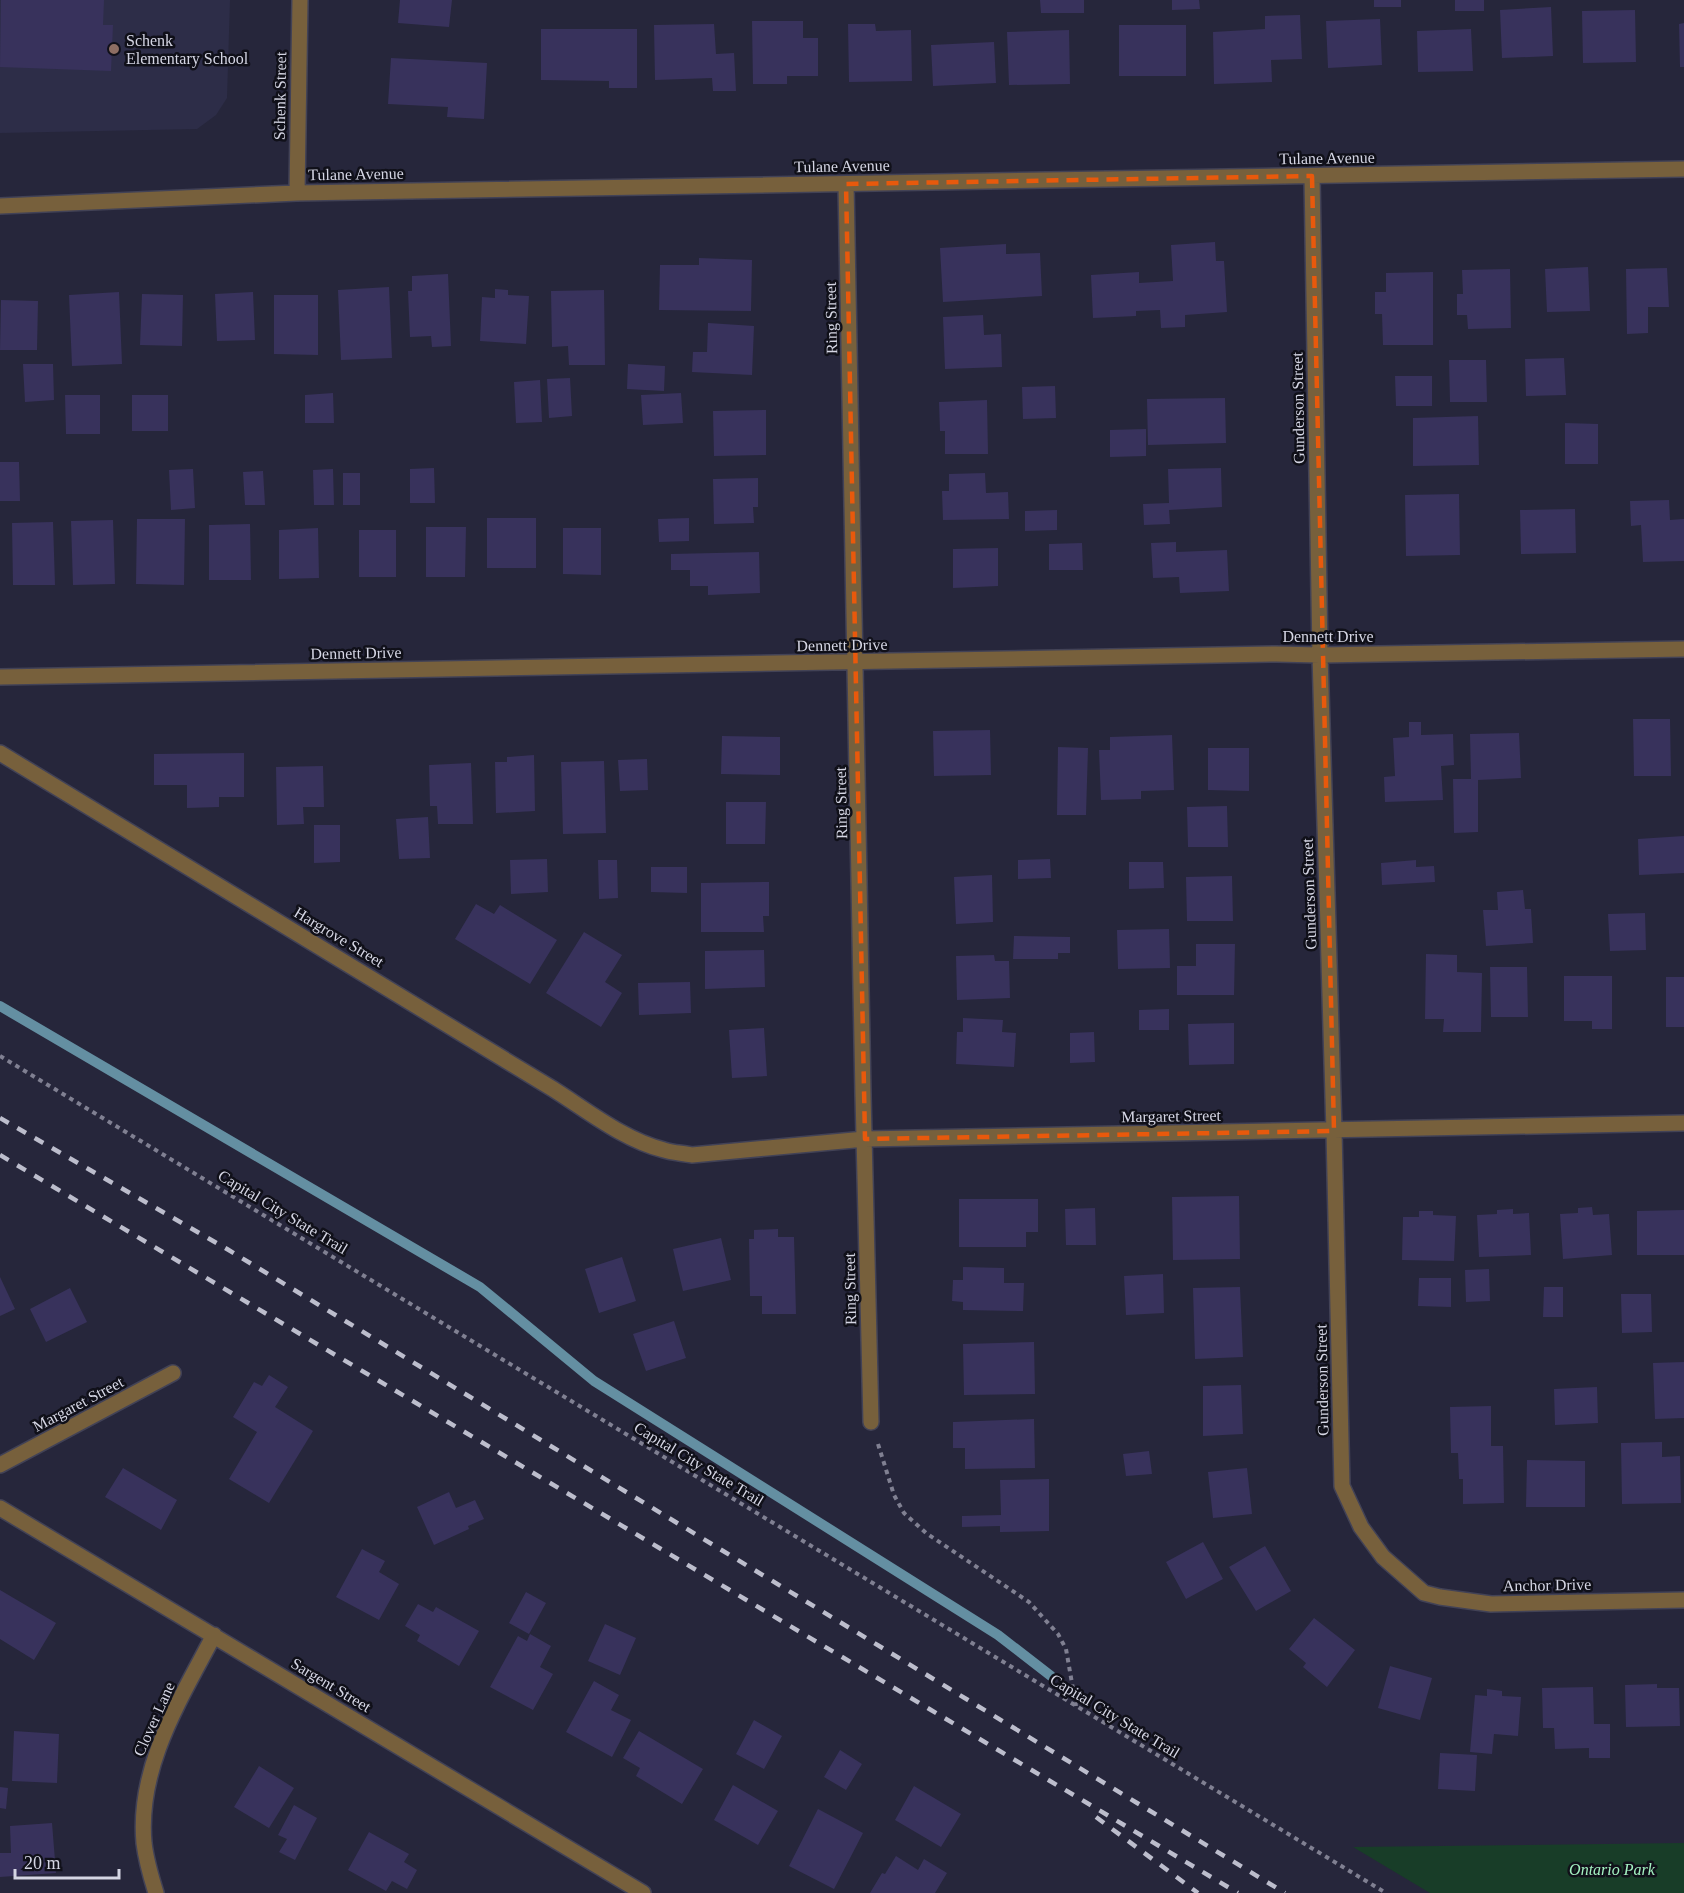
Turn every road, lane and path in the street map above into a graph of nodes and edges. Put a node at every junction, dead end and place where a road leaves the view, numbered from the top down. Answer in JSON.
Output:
{"nodes":[{"id":1,"x":300,"y":0,"type":"edge"},
{"id":2,"x":1684,"y":170,"type":"edge"},
{"id":3,"x":1312,"y":176,"type":"junction"},
{"id":4,"x":846,"y":184,"type":"junction"},
{"id":5,"x":297,"y":193,"type":"junction"},
{"id":6,"x":0,"y":206,"type":"edge"},
{"id":7,"x":1684,"y":649,"type":"edge"},
{"id":8,"x":1320,"y":656,"type":"junction"},
{"id":9,"x":856,"y":662,"type":"junction"},
{"id":10,"x":0,"y":677,"type":"edge"},
{"id":11,"x":0,"y":753,"type":"edge"},
{"id":12,"x":0,"y":1056,"type":"edge"},
{"id":13,"x":1684,"y":1124,"type":"edge"},
{"id":14,"x":1334,"y":1131,"type":"junction"},
{"id":15,"x":865,"y":1138,"type":"junction"},
{"id":16,"x":660,"y":1149,"type":"joint"},
{"id":17,"x":173,"y":1373,"type":"dead end"},
{"id":18,"x":871,"y":1422,"type":"joint"},
{"id":19,"x":0,"y":1465,"type":"edge"},
{"id":20,"x":0,"y":1508,"type":"edge"},
{"id":21,"x":1414,"y":1586,"type":"joint"},
{"id":22,"x":1684,"y":1600,"type":"edge"},
{"id":23,"x":214,"y":1635,"type":"junction"},
{"id":24,"x":1076,"y":1707,"type":"junction"},
{"id":25,"x":156,"y":1893,"type":"edge"},
{"id":26,"x":643,"y":1893,"type":"edge"},
{"id":27,"x":1386,"y":1893,"type":"edge"}],
"edges":[{"from":1,"to":5,"type":"street","name":"Schenk Street"},
{"from":2,"to":3,"type":"street","name":"Tulane Avenue"},
{"from":3,"to":4,"type":"street","name":"Tulane Avenue"},
{"from":3,"to":8,"type":"street","name":"Gunderson Street"},
{"from":4,"to":5,"type":"street","name":"Tulane Avenue"},
{"from":4,"to":9,"type":"street","name":"Ring Street"},
{"from":5,"to":6,"type":"street","name":"Tulane Avenue"},
{"from":7,"to":8,"type":"street","name":"Dennett Drive"},
{"from":8,"to":9,"type":"street","name":"Dennett Drive"},
{"from":8,"to":14,"type":"street","name":"Gunderson Street"},
{"from":9,"to":10,"type":"street","name":"Dennett Drive"},
{"from":9,"to":15,"type":"street","name":"Ring Street"},
{"from":11,"to":16,"type":"street","name":"Hargrove Street"},
{"from":12,"to":24,"type":"path","name":"Capital City State Trail"},
{"from":13,"to":14,"type":"street","name":"Margaret Street"},
{"from":14,"to":15,"type":"street","name":"Margaret Street"},
{"from":14,"to":21,"type":"street","name":"Gunderson Street"},
{"from":15,"to":16,"type":"street","name":"Margaret Street"},
{"from":15,"to":18,"type":"street","name":"Ring Street"},
{"from":17,"to":19,"type":"street","name":"Margaret Street"},
{"from":18,"to":24,"type":"path"},
{"from":20,"to":23,"type":"street","name":"Sargent Street"},
{"from":21,"to":22,"type":"street","name":"Anchor Drive"},
{"from":23,"to":25,"type":"street","name":"Clover Lane"},
{"from":23,"to":26,"type":"street","name":"Sargent Street"},
{"from":24,"to":27,"type":"path","name":"Capital City State Trail"}]}
